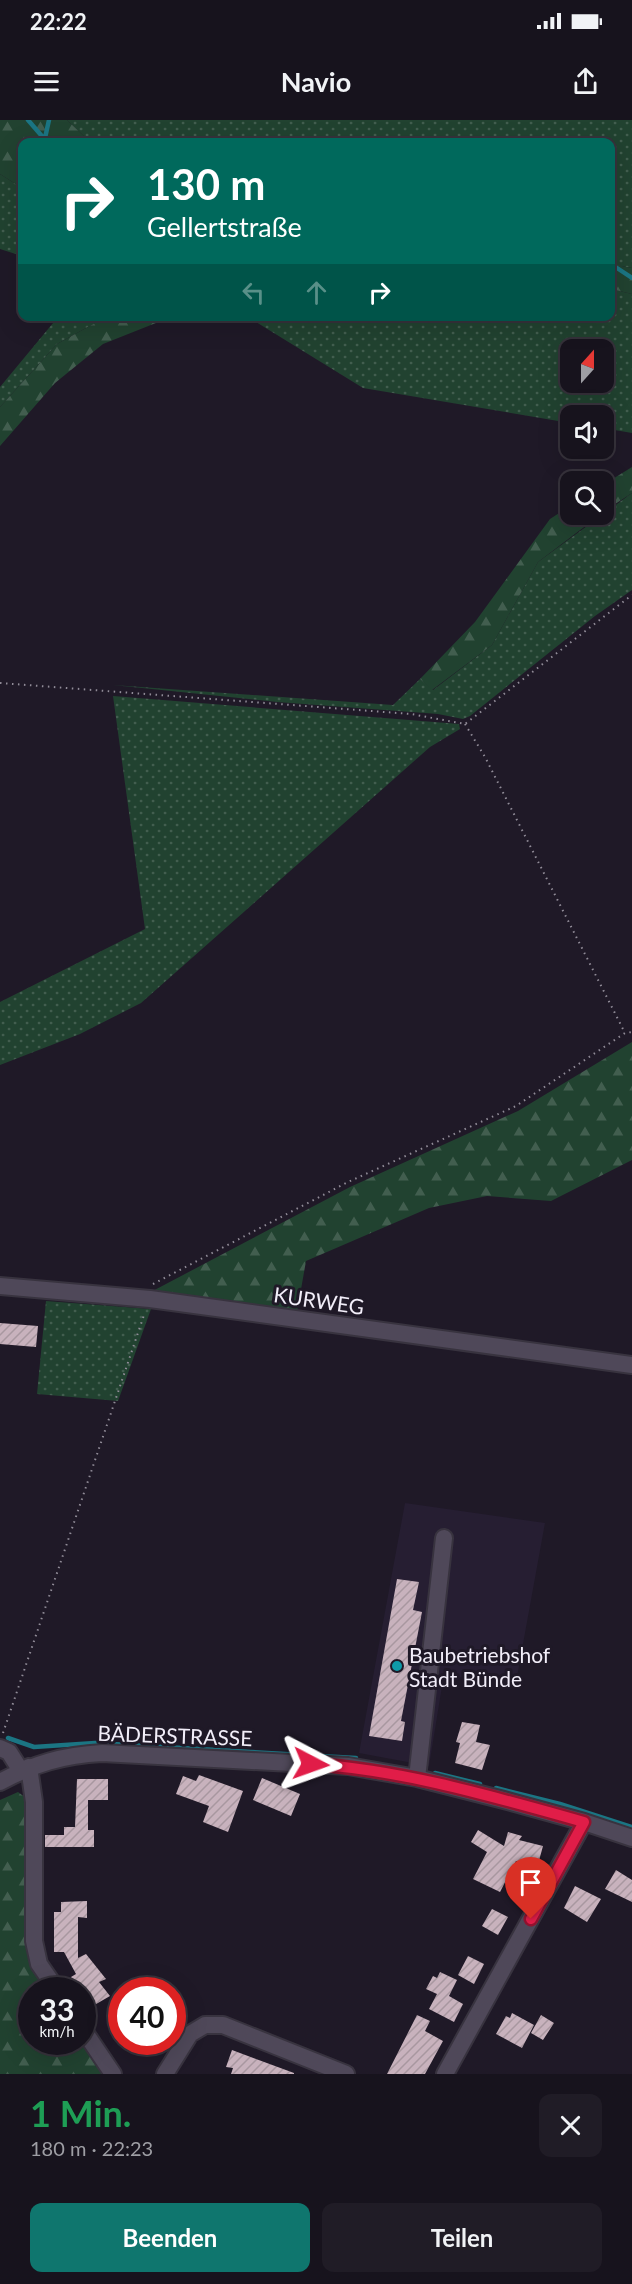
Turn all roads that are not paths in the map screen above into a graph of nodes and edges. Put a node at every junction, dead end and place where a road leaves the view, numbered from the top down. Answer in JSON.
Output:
{"nodes":[{"id":1,"x":0,"y":1287,"type":"edge"},
{"id":2,"x":632,"y":1365,"type":"edge"},
{"id":3,"x":444,"y":1538,"type":"dead end"},
{"id":4,"x":0,"y":1748,"type":"edge"},
{"id":5,"x":25,"y":1769,"type":"junction"},
{"id":6,"x":417,"y":1778,"type":"junction"},
{"id":7,"x":0,"y":1782,"type":"edge"},
{"id":8,"x":584,"y":1822,"type":"junction"},
{"id":9,"x":632,"y":1838,"type":"edge"},
{"id":10,"x":48,"y":1977,"type":"edge"},
{"id":11,"x":96,"y":2049,"type":"edge"},
{"id":12,"x":113,"y":2074,"type":"edge"},
{"id":13,"x":165,"y":2074,"type":"edge"},
{"id":14,"x":346,"y":2074,"type":"edge"},
{"id":15,"x":445,"y":2074,"type":"edge"}],
"edges":[{"from":1,"to":2,"type":"street","name":"KURWEG"},
{"from":3,"to":6,"type":"street"},
{"from":4,"to":5,"type":"street"},
{"from":5,"to":6,"type":"street","name":"BÄDERSTRASSE"},
{"from":5,"to":7,"type":"street","name":"BÄDERSTRASSE"},
{"from":5,"to":10,"type":"street"},
{"from":6,"to":8,"type":"street","name":"BÄDERSTRASSE"},
{"from":8,"to":9,"type":"street","name":"BÄDERSTRASSE"},
{"from":8,"to":15,"type":"street"},
{"from":11,"to":12,"type":"street"},
{"from":13,"to":14,"type":"street"}]}
